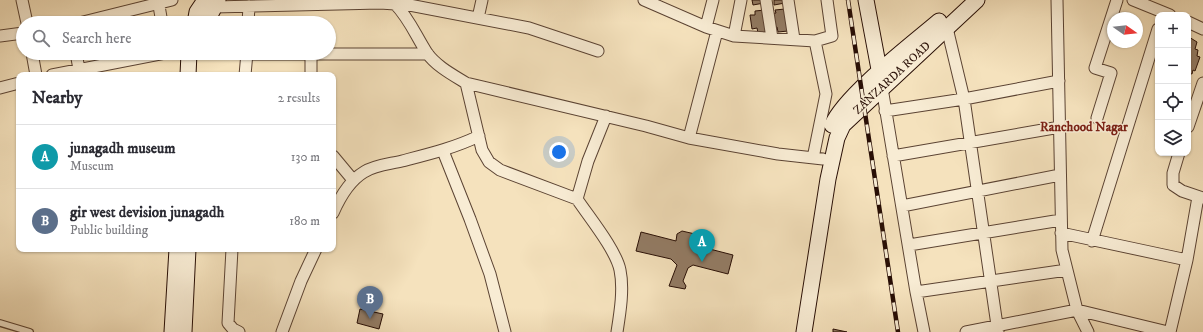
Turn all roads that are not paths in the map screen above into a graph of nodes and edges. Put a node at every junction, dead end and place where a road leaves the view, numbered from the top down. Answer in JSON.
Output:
{"nodes":[{"id":1,"x":22,"y":0,"type":"edge"},
{"id":2,"x":172,"y":0,"type":"edge"},
{"id":3,"x":482,"y":0,"type":"edge"},
{"id":4,"x":644,"y":0,"type":"edge"},
{"id":5,"x":713,"y":0,"type":"edge"},
{"id":6,"x":741,"y":0,"type":"edge"},
{"id":7,"x":766,"y":0,"type":"edge"},
{"id":8,"x":788,"y":0,"type":"edge"},
{"id":9,"x":827,"y":0,"type":"edge"},
{"id":10,"x":866,"y":0,"type":"edge"},
{"id":11,"x":962,"y":0,"type":"edge"},
{"id":12,"x":977,"y":0,"type":"edge"},
{"id":13,"x":1057,"y":0,"type":"edge"},
{"id":14,"x":1117,"y":0,"type":"edge"},
{"id":15,"x":1133,"y":0,"type":"edge"},
{"id":16,"x":158,"y":1,"type":"edge"},
{"id":17,"x":212,"y":2,"type":"edge"},
{"id":18,"x":394,"y":2,"type":"edge"},
{"id":19,"x":665,"y":4,"type":"edge"},
{"id":20,"x":1152,"y":4,"type":"edge"},
{"id":21,"x":249,"y":6,"type":"junction"},
{"id":22,"x":1162,"y":12,"type":"edge"},
{"id":23,"x":25,"y":16,"type":"edge"},
{"id":24,"x":104,"y":16,"type":"edge"},
{"id":25,"x":161,"y":16,"type":"edge"},
{"id":26,"x":196,"y":16,"type":"edge"},
{"id":27,"x":208,"y":16,"type":"edge"},
{"id":28,"x":248,"y":16,"type":"edge"},
{"id":29,"x":478,"y":18,"type":"junction"},
{"id":30,"x":1191,"y":23,"type":"edge"},
{"id":31,"x":947,"y":28,"type":"junction"},
{"id":32,"x":712,"y":29,"type":"junction"},
{"id":33,"x":1203,"y":29,"type":"edge"},
{"id":34,"x":16,"y":34,"type":"edge"},
{"id":35,"x":0,"y":36,"type":"edge"},
{"id":36,"x":734,"y":36,"type":"junction"},
{"id":37,"x":772,"y":38,"type":"junction"},
{"id":38,"x":794,"y":39,"type":"junction"},
{"id":39,"x":1155,"y":40,"type":"edge"},
{"id":40,"x":815,"y":41,"type":"junction"},
{"id":41,"x":598,"y":51,"type":"dead end"},
{"id":42,"x":336,"y":54,"type":"edge"},
{"id":43,"x":428,"y":54,"type":"junction"},
{"id":44,"x":33,"y":60,"type":"edge"},
{"id":45,"x":77,"y":60,"type":"edge"},
{"id":46,"x":127,"y":60,"type":"edge"},
{"id":47,"x":189,"y":60,"type":"edge"},
{"id":48,"x":197,"y":60,"type":"edge"},
{"id":49,"x":246,"y":60,"type":"edge"},
{"id":50,"x":311,"y":60,"type":"edge"},
{"id":51,"x":79,"y":69,"type":"junction"},
{"id":52,"x":35,"y":72,"type":"edge"},
{"id":53,"x":66,"y":72,"type":"edge"},
{"id":54,"x":188,"y":72,"type":"edge"},
{"id":55,"x":196,"y":72,"type":"edge"},
{"id":56,"x":245,"y":72,"type":"edge"},
{"id":57,"x":311,"y":72,"type":"edge"},
{"id":58,"x":880,"y":73,"type":"junction"},
{"id":59,"x":1059,"y":81,"type":"junction"},
{"id":60,"x":466,"y":83,"type":"junction"},
{"id":61,"x":1203,"y":83,"type":"edge"},
{"id":62,"x":16,"y":84,"type":"edge"},
{"id":63,"x":0,"y":88,"type":"edge"},
{"id":64,"x":882,"y":88,"type":"junction"},
{"id":65,"x":964,"y":99,"type":"junction"},
{"id":66,"x":886,"y":110,"type":"junction"},
{"id":67,"x":606,"y":116,"type":"junction"},
{"id":68,"x":1097,"y":118,"type":"dead end"},
{"id":69,"x":1190,"y":120,"type":"edge"},
{"id":70,"x":1060,"y":127,"type":"junction"},
{"id":71,"x":479,"y":136,"type":"junction"},
{"id":72,"x":689,"y":138,"type":"junction"},
{"id":73,"x":970,"y":142,"type":"junction"},
{"id":74,"x":442,"y":151,"type":"junction"},
{"id":75,"x":893,"y":156,"type":"junction"},
{"id":76,"x":1178,"y":156,"type":"edge"},
{"id":77,"x":336,"y":160,"type":"edge"},
{"id":78,"x":822,"y":163,"type":"junction"},
{"id":79,"x":1060,"y":175,"type":"junction"},
{"id":80,"x":353,"y":180,"type":"junction"},
{"id":81,"x":977,"y":190,"type":"junction"},
{"id":82,"x":1201,"y":198,"type":"edge"},
{"id":83,"x":577,"y":199,"type":"junction"},
{"id":84,"x":336,"y":206,"type":"edge"},
{"id":85,"x":902,"y":206,"type":"junction"},
{"id":86,"x":1061,"y":220,"type":"junction"},
{"id":87,"x":1062,"y":233,"type":"junction"},
{"id":88,"x":984,"y":234,"type":"junction"},
{"id":89,"x":1092,"y":241,"type":"junction"},
{"id":90,"x":909,"y":245,"type":"junction"},
{"id":91,"x":177,"y":252,"type":"edge"},
{"id":92,"x":188,"y":252,"type":"edge"},
{"id":93,"x":232,"y":252,"type":"edge"},
{"id":94,"x":315,"y":252,"type":"edge"},
{"id":95,"x":1187,"y":260,"type":"junction"},
{"id":96,"x":1067,"y":270,"type":"junction"},
{"id":97,"x":991,"y":281,"type":"junction"},
{"id":98,"x":916,"y":292,"type":"junction"},
{"id":99,"x":1077,"y":310,"type":"junction"},
{"id":100,"x":0,"y":323,"type":"edge"},
{"id":101,"x":998,"y":329,"type":"edge"},
{"id":102,"x":235,"y":331,"type":"edge"},
{"id":103,"x":30,"y":332,"type":"edge"},
{"id":104,"x":172,"y":332,"type":"edge"},
{"id":105,"x":184,"y":332,"type":"edge"},
{"id":106,"x":282,"y":332,"type":"edge"},
{"id":107,"x":505,"y":332,"type":"edge"},
{"id":108,"x":617,"y":332,"type":"edge"},
{"id":109,"x":794,"y":332,"type":"edge"},
{"id":110,"x":804,"y":332,"type":"edge"},
{"id":111,"x":924,"y":332,"type":"edge"},
{"id":112,"x":966,"y":332,"type":"edge"},
{"id":113,"x":1088,"y":332,"type":"edge"},
{"id":114,"x":1169,"y":332,"type":"edge"}],
"edges":[{"from":1,"to":23,"type":"street"},
{"from":2,"to":16,"type":"street"},
{"from":3,"to":29,"type":"street"},
{"from":4,"to":19,"type":"street"},
{"from":5,"to":32,"type":"street"},
{"from":6,"to":36,"type":"street"},
{"from":7,"to":37,"type":"street"},
{"from":8,"to":38,"type":"street"},
{"from":9,"to":40,"type":"street"},
{"from":10,"to":58,"type":"main road"},
{"from":11,"to":58,"type":"main road"},
{"from":12,"to":31,"type":"main road","name":"ZANZARDA ROAD"},
{"from":13,"to":59,"type":"street"},
{"from":14,"to":68,"type":"street"},
{"from":15,"to":20,"type":"street"},
{"from":16,"to":24,"type":"street"},
{"from":16,"to":25,"type":"street"},
{"from":17,"to":21,"type":"street"},
{"from":17,"to":26,"type":"main road"},
{"from":17,"to":27,"type":"main road"},
{"from":18,"to":21,"type":"street"},
{"from":18,"to":29,"type":"street"},
{"from":18,"to":43,"type":"street"},
{"from":19,"to":32,"type":"street"},
{"from":20,"to":22,"type":"street"},
{"from":21,"to":28,"type":"street"},
{"from":29,"to":41,"type":"street"},
{"from":30,"to":33,"type":"street"},
{"from":31,"to":64,"type":"main road","name":"ZANZARDA ROAD"},
{"from":31,"to":65,"type":"street"},
{"from":32,"to":36,"type":"street"},
{"from":32,"to":72,"type":"street"},
{"from":34,"to":35,"type":"street"},
{"from":36,"to":37,"type":"street"},
{"from":37,"to":38,"type":"street"},
{"from":38,"to":40,"type":"street"},
{"from":39,"to":89,"type":"street"},
{"from":40,"to":78,"type":"street"},
{"from":42,"to":43,"type":"street"},
{"from":43,"to":60,"type":"street"},
{"from":44,"to":52,"type":"street"},
{"from":45,"to":51,"type":"street"},
{"from":46,"to":51,"type":"street"},
{"from":47,"to":54,"type":"main road"},
{"from":48,"to":55,"type":"main road"},
{"from":49,"to":56,"type":"street"},
{"from":50,"to":57,"type":"street"},
{"from":51,"to":53,"type":"street"},
{"from":58,"to":64,"type":"main road"},
{"from":58,"to":78,"type":"main road"},
{"from":59,"to":65,"type":"street"},
{"from":59,"to":70,"type":"street"},
{"from":60,"to":67,"type":"street"},
{"from":60,"to":71,"type":"street"},
{"from":61,"to":69,"type":"street"},
{"from":62,"to":63,"type":"street"},
{"from":64,"to":66,"type":"street"},
{"from":64,"to":78,"type":"main road","name":"ZANZARDA ROAD"},
{"from":65,"to":66,"type":"street"},
{"from":65,"to":73,"type":"street"},
{"from":66,"to":75,"type":"street"},
{"from":67,"to":72,"type":"street"},
{"from":67,"to":83,"type":"street"},
{"from":70,"to":73,"type":"street"},
{"from":70,"to":79,"type":"street"},
{"from":71,"to":74,"type":"street"},
{"from":71,"to":83,"type":"street"},
{"from":72,"to":78,"type":"street"},
{"from":73,"to":75,"type":"street"},
{"from":73,"to":81,"type":"street"},
{"from":74,"to":80,"type":"street"},
{"from":74,"to":107,"type":"street"},
{"from":75,"to":85,"type":"street"},
{"from":76,"to":82,"type":"street"},
{"from":77,"to":80,"type":"street"},
{"from":78,"to":109,"type":"main road"},
{"from":78,"to":110,"type":"main road"},
{"from":79,"to":81,"type":"street"},
{"from":79,"to":86,"type":"street"},
{"from":80,"to":84,"type":"street"},
{"from":81,"to":85,"type":"street"},
{"from":81,"to":88,"type":"street"},
{"from":82,"to":95,"type":"street"},
{"from":83,"to":108,"type":"street"},
{"from":85,"to":90,"type":"street"},
{"from":86,"to":87,"type":"street"},
{"from":86,"to":88,"type":"street"},
{"from":87,"to":89,"type":"street"},
{"from":87,"to":96,"type":"street"},
{"from":88,"to":90,"type":"street"},
{"from":88,"to":97,"type":"street"},
{"from":89,"to":95,"type":"street"},
{"from":90,"to":98,"type":"street"},
{"from":91,"to":104,"type":"main road"},
{"from":92,"to":105,"type":"main road"},
{"from":93,"to":102,"type":"street"},
{"from":94,"to":106,"type":"street"},
{"from":95,"to":114,"type":"street"},
{"from":96,"to":97,"type":"street"},
{"from":96,"to":99,"type":"street"},
{"from":97,"to":98,"type":"street"},
{"from":97,"to":101,"type":"street"},
{"from":98,"to":111,"type":"street"},
{"from":99,"to":101,"type":"street"},
{"from":99,"to":113,"type":"street"},
{"from":99,"to":114,"type":"street"},
{"from":100,"to":103,"type":"lane"},
{"from":101,"to":112,"type":"street"}]}
